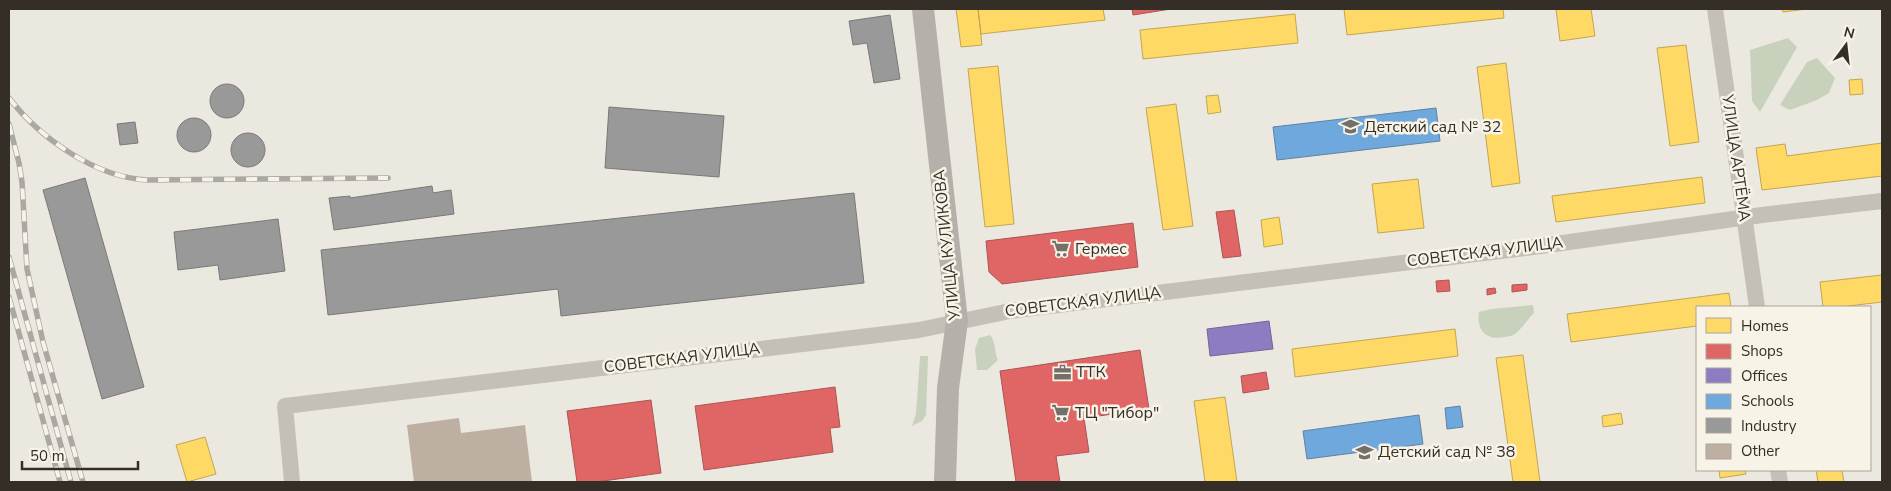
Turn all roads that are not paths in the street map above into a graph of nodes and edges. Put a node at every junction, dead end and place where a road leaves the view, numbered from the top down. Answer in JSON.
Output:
{"nodes":[{"id":1,"x":923,"y":9,"type":"edge"},
{"id":2,"x":1715,"y":9,"type":"edge"},
{"id":3,"x":1882,"y":201,"type":"edge"},
{"id":4,"x":1744,"y":218,"type":"junction"},
{"id":5,"x":1757,"y":306,"type":"edge"},
{"id":6,"x":956,"y":321,"type":"junction"},
{"id":7,"x":292,"y":482,"type":"edge"},
{"id":8,"x":945,"y":482,"type":"edge"}],
"edges":[{"from":1,"to":6,"type":"main road","name":"УЛИЦА КУЛИКОВА"},
{"from":2,"to":4,"type":"street","name":"УЛИЦА АРТЁМА"},
{"from":3,"to":4,"type":"street","name":"СОВЕТСКАЯ УЛИЦА"},
{"from":4,"to":5,"type":"street","name":"УЛИЦА АРТЁМА"},
{"from":4,"to":6,"type":"street","name":"СОВЕТСКАЯ УЛИЦА"},
{"from":6,"to":7,"type":"street","name":"СОВЕТСКАЯ УЛИЦА"},
{"from":6,"to":8,"type":"main road","name":"УЛИЦА КУЛИКОВА"}]}
